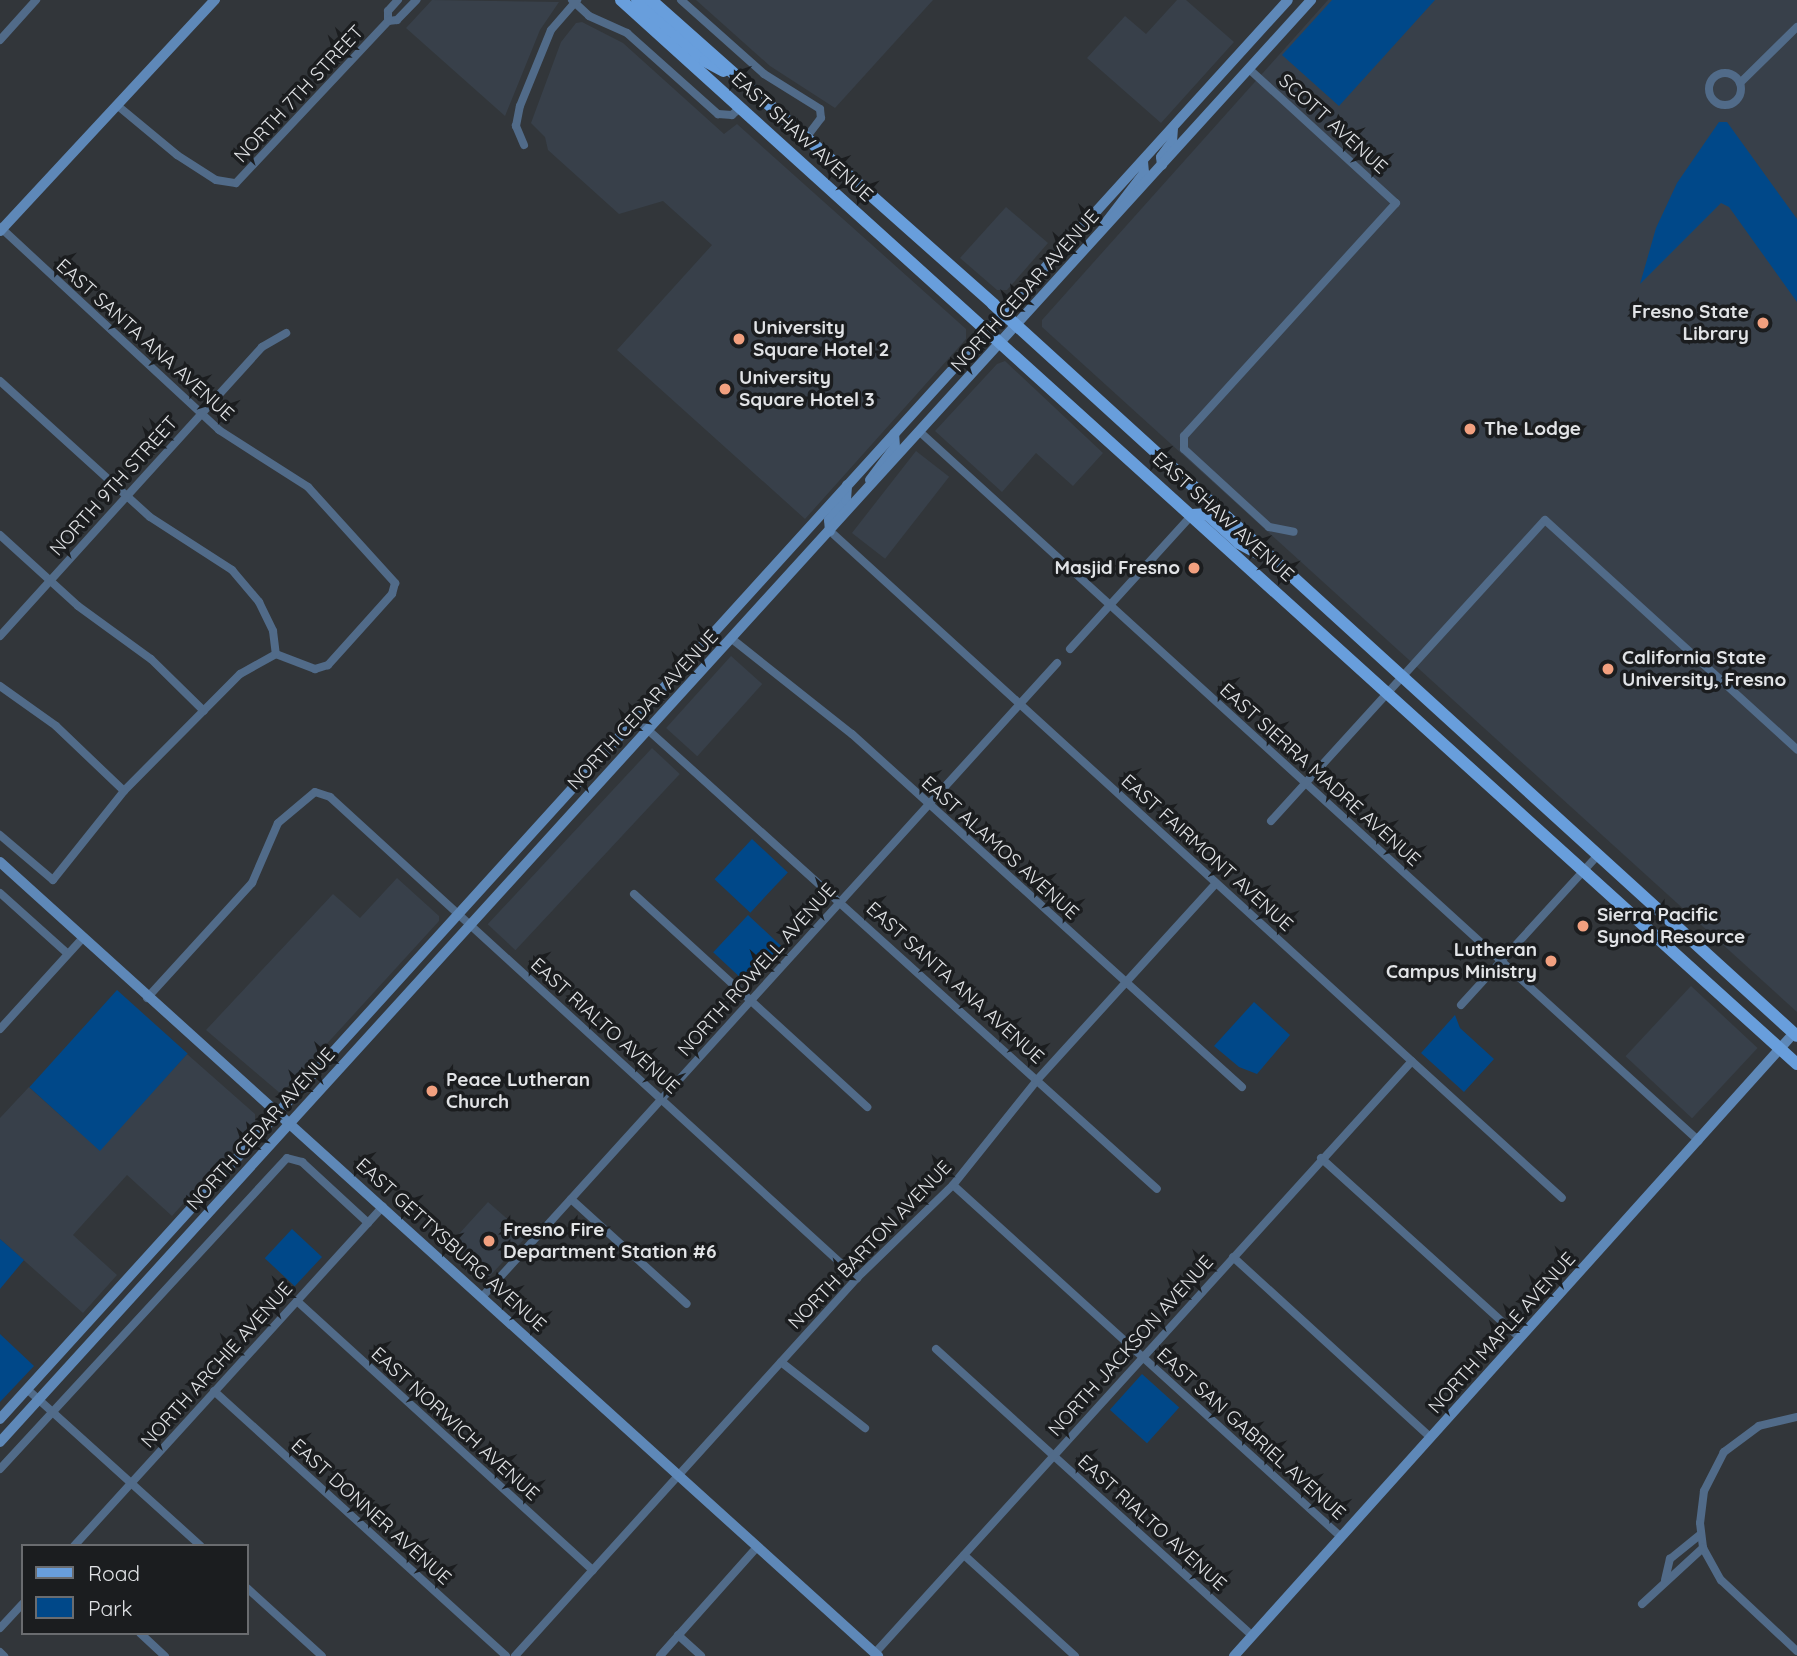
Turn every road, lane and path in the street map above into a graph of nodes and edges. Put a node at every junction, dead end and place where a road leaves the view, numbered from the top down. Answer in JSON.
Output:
{"nodes":[{"id":1,"x":36,"y":0,"type":"edge"},
{"id":2,"x":215,"y":0,"type":"edge"},
{"id":3,"x":398,"y":0,"type":"edge"},
{"id":4,"x":416,"y":0,"type":"edge"},
{"id":5,"x":621,"y":0,"type":"edge"},
{"id":6,"x":637,"y":0,"type":"edge"},
{"id":7,"x":651,"y":0,"type":"edge"},
{"id":8,"x":681,"y":0,"type":"edge"},
{"id":9,"x":1288,"y":0,"type":"edge"},
{"id":10,"x":1311,"y":0,"type":"edge"},
{"id":11,"x":574,"y":1,"type":"edge"},
{"id":12,"x":388,"y":21,"type":"junction"},
{"id":13,"x":1797,"y":27,"type":"edge"},
{"id":14,"x":0,"y":40,"type":"edge"},
{"id":15,"x":1249,"y":69,"type":"junction"},
{"id":16,"x":743,"y":81,"type":"junction"},
{"id":17,"x":1740,"y":83,"type":"dead end"},
{"id":18,"x":118,"y":106,"type":"junction"},
{"id":19,"x":741,"y":107,"type":"junction"},
{"id":20,"x":1173,"y":128,"type":"junction"},
{"id":21,"x":806,"y":138,"type":"junction"},
{"id":22,"x":524,"y":145,"type":"dead end"},
{"id":23,"x":1143,"y":161,"type":"junction"},
{"id":24,"x":1162,"y":165,"type":"junction"},
{"id":25,"x":1,"y":229,"type":"edge"},
{"id":26,"x":1096,"y":240,"type":"junction"},
{"id":27,"x":1003,"y":313,"type":"junction"},
{"id":28,"x":1017,"y":326,"type":"junction"},
{"id":29,"x":987,"y":330,"type":"junction"},
{"id":30,"x":286,"y":333,"type":"dead end"},
{"id":31,"x":1002,"y":342,"type":"junction"},
{"id":32,"x":0,"y":381,"type":"edge"},
{"id":33,"x":200,"y":414,"type":"junction"},
{"id":34,"x":920,"y":432,"type":"junction"},
{"id":35,"x":894,"y":434,"type":"junction"},
{"id":36,"x":847,"y":485,"type":"junction"},
{"id":37,"x":125,"y":497,"type":"junction"},
{"id":38,"x":851,"y":508,"type":"junction"},
{"id":39,"x":1192,"y":515,"type":"junction"},
{"id":40,"x":818,"y":519,"type":"junction"},
{"id":41,"x":830,"y":531,"type":"junction"},
{"id":42,"x":1294,"y":532,"type":"dead end"},
{"id":43,"x":0,"y":535,"type":"edge"},
{"id":44,"x":810,"y":553,"type":"junction"},
{"id":45,"x":1279,"y":565,"type":"junction"},
{"id":46,"x":50,"y":581,"type":"junction"},
{"id":47,"x":1110,"y":605,"type":"junction"},
{"id":48,"x":0,"y":636,"type":"edge"},
{"id":49,"x":732,"y":639,"type":"junction"},
{"id":50,"x":1070,"y":649,"type":"dead end"},
{"id":51,"x":276,"y":654,"type":"junction"},
{"id":52,"x":1057,"y":663,"type":"dead end"},
{"id":53,"x":1401,"y":677,"type":"junction"},
{"id":54,"x":0,"y":685,"type":"edge"},
{"id":55,"x":1387,"y":693,"type":"junction"},
{"id":56,"x":1020,"y":704,"type":"junction"},
{"id":57,"x":204,"y":710,"type":"junction"},
{"id":58,"x":637,"y":720,"type":"junction"},
{"id":59,"x":649,"y":728,"type":"junction"},
{"id":60,"x":1797,"y":749,"type":"edge"},
{"id":61,"x":1306,"y":783,"type":"junction"},
{"id":62,"x":124,"y":791,"type":"junction"},
{"id":63,"x":927,"y":806,"type":"junction"},
{"id":64,"x":1271,"y":821,"type":"dead end"},
{"id":65,"x":0,"y":835,"type":"edge"},
{"id":66,"x":1598,"y":855,"type":"junction"},
{"id":67,"x":0,"y":862,"type":"edge"},
{"id":68,"x":1584,"y":870,"type":"junction"},
{"id":69,"x":1216,"y":883,"type":"junction"},
{"id":70,"x":0,"y":893,"type":"edge"},
{"id":71,"x":634,"y":894,"type":"dead end"},
{"id":72,"x":841,"y":901,"type":"junction"},
{"id":73,"x":459,"y":914,"type":"junction"},
{"id":74,"x":470,"y":925,"type":"junction"},
{"id":75,"x":82,"y":939,"type":"junction"},
{"id":76,"x":68,"y":954,"type":"junction"},
{"id":77,"x":1501,"y":961,"type":"junction"},
{"id":78,"x":1127,"y":982,"type":"junction"},
{"id":79,"x":147,"y":998,"type":"junction"},
{"id":80,"x":751,"y":1001,"type":"junction"},
{"id":81,"x":1461,"y":1005,"type":"dead end"},
{"id":82,"x":0,"y":1029,"type":"edge"},
{"id":83,"x":1796,"y":1033,"type":"edge"},
{"id":84,"x":1780,"y":1049,"type":"junction"},
{"id":85,"x":1412,"y":1061,"type":"junction"},
{"id":86,"x":1797,"y":1064,"type":"edge"},
{"id":87,"x":1037,"y":1080,"type":"junction"},
{"id":88,"x":1242,"y":1087,"type":"dead end"},
{"id":89,"x":662,"y":1099,"type":"junction"},
{"id":90,"x":867,"y":1107,"type":"dead end"},
{"id":91,"x":279,"y":1113,"type":"junction"},
{"id":92,"x":290,"y":1123,"type":"junction"},
{"id":93,"x":1699,"y":1141,"type":"junction"},
{"id":94,"x":1321,"y":1158,"type":"junction"},
{"id":95,"x":953,"y":1185,"type":"junction"},
{"id":96,"x":1157,"y":1189,"type":"dead end"},
{"id":97,"x":1562,"y":1198,"type":"dead end"},
{"id":98,"x":571,"y":1199,"type":"junction"},
{"id":99,"x":383,"y":1206,"type":"junction"},
{"id":100,"x":368,"y":1223,"type":"junction"},
{"id":101,"x":176,"y":1227,"type":"junction"},
{"id":102,"x":1233,"y":1257,"type":"junction"},
{"id":103,"x":152,"y":1275,"type":"junction"},
{"id":104,"x":857,"y":1278,"type":"junction"},
{"id":105,"x":482,"y":1297,"type":"junction"},
{"id":106,"x":297,"y":1301,"type":"junction"},
{"id":107,"x":687,"y":1304,"type":"dead end"},
{"id":108,"x":1520,"y":1338,"type":"junction"},
{"id":109,"x":936,"y":1349,"type":"dead end"},
{"id":110,"x":1143,"y":1356,"type":"junction"},
{"id":111,"x":781,"y":1362,"type":"junction"},
{"id":112,"x":27,"y":1389,"type":"junction"},
{"id":113,"x":214,"y":1391,"type":"junction"},
{"id":114,"x":38,"y":1400,"type":"junction"},
{"id":115,"x":52,"y":1412,"type":"junction"},
{"id":116,"x":1797,"y":1417,"type":"edge"},
{"id":117,"x":0,"y":1419,"type":"edge"},
{"id":118,"x":865,"y":1427,"type":"dead end"},
{"id":119,"x":1431,"y":1438,"type":"junction"},
{"id":120,"x":0,"y":1442,"type":"edge"},
{"id":121,"x":1054,"y":1456,"type":"junction"},
{"id":122,"x":0,"y":1469,"type":"edge"},
{"id":123,"x":678,"y":1475,"type":"junction"},
{"id":124,"x":131,"y":1483,"type":"junction"},
{"id":125,"x":1700,"y":1535,"type":"junction"},
{"id":126,"x":1341,"y":1537,"type":"junction"},
{"id":127,"x":76,"y":1544,"type":"edge"},
{"id":128,"x":199,"y":1544,"type":"edge"},
{"id":129,"x":757,"y":1547,"type":"junction"},
{"id":130,"x":1703,"y":1548,"type":"junction"},
{"id":131,"x":964,"y":1555,"type":"junction"},
{"id":132,"x":593,"y":1570,"type":"junction"},
{"id":133,"x":1665,"y":1581,"type":"junction"},
{"id":134,"x":248,"y":1589,"type":"edge"},
{"id":135,"x":1642,"y":1604,"type":"dead end"},
{"id":136,"x":21,"y":1605,"type":"edge"},
{"id":137,"x":0,"y":1628,"type":"edge"},
{"id":138,"x":142,"y":1635,"type":"edge"},
{"id":139,"x":678,"y":1635,"type":"junction"},
{"id":140,"x":1252,"y":1636,"type":"junction"},
{"id":141,"x":1797,"y":1651,"type":"edge"},
{"id":142,"x":0,"y":1652,"type":"edge"},
{"id":143,"x":876,"y":1654,"type":"edge"},
{"id":144,"x":4,"y":1656,"type":"edge"},
{"id":145,"x":165,"y":1656,"type":"edge"},
{"id":146,"x":322,"y":1656,"type":"edge"},
{"id":147,"x":506,"y":1656,"type":"edge"},
{"id":148,"x":515,"y":1656,"type":"edge"},
{"id":149,"x":660,"y":1656,"type":"edge"},
{"id":150,"x":701,"y":1656,"type":"edge"},
{"id":151,"x":1075,"y":1656,"type":"edge"},
{"id":152,"x":1234,"y":1656,"type":"edge"}],
"edges":[{"from":1,"to":14,"type":"street"},
{"from":2,"to":18,"type":"main road"},
{"from":3,"to":12,"type":"street","name":"NORTH 7TH STREET"},
{"from":4,"to":12,"type":"street","name":"NORTH 7TH STREET"},
{"from":5,"to":19,"type":"main road","name":"EAST SHAW AVENUE"},
{"from":6,"to":16,"type":"main road"},
{"from":7,"to":16,"type":"main road","name":"EAST SHAW AVENUE"},
{"from":8,"to":21,"type":"street"},
{"from":9,"to":20,"type":"main road","name":"NORTH CEDAR AVENUE"},
{"from":10,"to":15,"type":"main road","name":"NORTH CEDAR AVENUE"},
{"from":11,"to":19,"type":"street"},
{"from":11,"to":22,"type":"street"},
{"from":12,"to":18,"type":"street","name":"NORTH 7TH STREET"},
{"from":13,"to":17,"type":"street"},
{"from":15,"to":24,"type":"main road","name":"NORTH CEDAR AVENUE"},
{"from":15,"to":42,"type":"street","name":"SCOTT AVENUE"},
{"from":16,"to":21,"type":"main road","name":"EAST SHAW AVENUE"},
{"from":18,"to":25,"type":"main road"},
{"from":19,"to":29,"type":"main road","name":"EAST SHAW AVENUE"},
{"from":20,"to":23,"type":"main road","name":"NORTH CEDAR AVENUE"},
{"from":20,"to":24,"type":"main road"},
{"from":21,"to":27,"type":"main road","name":"EAST SHAW AVENUE"},
{"from":23,"to":26,"type":"main road"},
{"from":23,"to":27,"type":"main road","name":"NORTH CEDAR AVENUE"},
{"from":24,"to":26,"type":"main road","name":"NORTH CEDAR AVENUE"},
{"from":25,"to":33,"type":"street","name":"EAST SANTA ANA AVENUE"},
{"from":26,"to":28,"type":"main road","name":"NORTH CEDAR AVENUE"},
{"from":27,"to":28,"type":"main road","name":"EAST SHAW AVENUE"},
{"from":27,"to":29,"type":"main road","name":"NORTH CEDAR AVENUE"},
{"from":28,"to":31,"type":"main road","name":"NORTH CEDAR AVENUE"},
{"from":28,"to":45,"type":"main road","name":"EAST SHAW AVENUE"},
{"from":29,"to":31,"type":"main road","name":"EAST SHAW AVENUE"},
{"from":29,"to":35,"type":"main road","name":"NORTH CEDAR AVENUE"},
{"from":30,"to":33,"type":"street","name":"NORTH 9TH STREET"},
{"from":31,"to":34,"type":"main road","name":"NORTH CEDAR AVENUE"},
{"from":31,"to":39,"type":"main road","name":"EAST SHAW AVENUE"},
{"from":32,"to":37,"type":"street"},
{"from":33,"to":37,"type":"street","name":"NORTH 9TH STREET"},
{"from":33,"to":51,"type":"street","name":"EAST SANTA ANA AVENUE"},
{"from":34,"to":38,"type":"main road","name":"NORTH CEDAR AVENUE"},
{"from":34,"to":47,"type":"street","name":"EAST SIERRA MADRE AVENUE"},
{"from":35,"to":36,"type":"main road","name":"NORTH CEDAR AVENUE"},
{"from":35,"to":38,"type":"main road"},
{"from":36,"to":40,"type":"main road","name":"NORTH CEDAR AVENUE"},
{"from":36,"to":41,"type":"main road"},
{"from":37,"to":46,"type":"street","name":"NORTH 9TH STREET"},
{"from":37,"to":51,"type":"street"},
{"from":38,"to":41,"type":"main road","name":"NORTH CEDAR AVENUE"},
{"from":39,"to":45,"type":"main road"},
{"from":39,"to":47,"type":"street"},
{"from":39,"to":55,"type":"main road","name":"EAST SHAW AVENUE"},
{"from":40,"to":44,"type":"main road"},
{"from":40,"to":58,"type":"main road","name":"NORTH CEDAR AVENUE"},
{"from":41,"to":44,"type":"main road","name":"NORTH CEDAR AVENUE"},
{"from":41,"to":56,"type":"street","name":"EAST FAIRMONT AVENUE"},
{"from":43,"to":46,"type":"street"},
{"from":44,"to":49,"type":"main road","name":"NORTH CEDAR AVENUE"},
{"from":45,"to":53,"type":"main road","name":"EAST SHAW AVENUE"},
{"from":46,"to":48,"type":"street","name":"NORTH 9TH STREET"},
{"from":46,"to":57,"type":"street"},
{"from":47,"to":50,"type":"street"},
{"from":47,"to":61,"type":"street","name":"EAST SIERRA MADRE AVENUE"},
{"from":49,"to":59,"type":"main road","name":"NORTH CEDAR AVENUE"},
{"from":49,"to":63,"type":"street","name":"EAST ALAMOS AVENUE"},
{"from":51,"to":57,"type":"street"},
{"from":52,"to":56,"type":"street","name":"NORTH ROWELL AVENUE"},
{"from":53,"to":55,"type":"street"},
{"from":53,"to":60,"type":"street"},
{"from":53,"to":66,"type":"main road","name":"EAST SHAW AVENUE"},
{"from":54,"to":62,"type":"street"},
{"from":55,"to":61,"type":"street"},
{"from":55,"to":68,"type":"main road","name":"EAST SHAW AVENUE"},
{"from":56,"to":63,"type":"street","name":"NORTH ROWELL AVENUE"},
{"from":56,"to":69,"type":"street","name":"EAST FAIRMONT AVENUE"},
{"from":57,"to":62,"type":"street"},
{"from":58,"to":59,"type":"street","name":"EAST SANTA ANA AVENUE"},
{"from":58,"to":73,"type":"main road","name":"NORTH CEDAR AVENUE"},
{"from":59,"to":72,"type":"street","name":"EAST SANTA ANA AVENUE"},
{"from":59,"to":74,"type":"main road","name":"NORTH CEDAR AVENUE"},
{"from":61,"to":64,"type":"street"},
{"from":61,"to":77,"type":"street","name":"EAST SIERRA MADRE AVENUE"},
{"from":62,"to":65,"type":"street"},
{"from":63,"to":72,"type":"street","name":"NORTH ROWELL AVENUE"},
{"from":63,"to":78,"type":"street","name":"EAST ALAMOS AVENUE"},
{"from":66,"to":68,"type":"street"},
{"from":66,"to":83,"type":"main road","name":"EAST SHAW AVENUE"},
{"from":67,"to":75,"type":"main road","name":"EAST GETTYSBURG AVENUE"},
{"from":68,"to":77,"type":"street"},
{"from":68,"to":84,"type":"main road","name":"EAST SHAW AVENUE"},
{"from":69,"to":78,"type":"street","name":"NORTH BARTON AVENUE"},
{"from":69,"to":85,"type":"street","name":"EAST FAIRMONT AVENUE"},
{"from":70,"to":76,"type":"street"},
{"from":71,"to":80,"type":"street"},
{"from":72,"to":80,"type":"street","name":"NORTH ROWELL AVENUE"},
{"from":72,"to":87,"type":"street","name":"EAST SANTA ANA AVENUE"},
{"from":73,"to":74,"type":"street","name":"EAST RIALTO AVENUE"},
{"from":73,"to":79,"type":"street","name":"EAST RIALTO AVENUE"},
{"from":73,"to":91,"type":"main road","name":"NORTH CEDAR AVENUE"},
{"from":74,"to":89,"type":"street","name":"EAST RIALTO AVENUE"},
{"from":74,"to":92,"type":"main road","name":"NORTH CEDAR AVENUE"},
{"from":75,"to":76,"type":"street"},
{"from":75,"to":79,"type":"main road","name":"EAST GETTYSBURG AVENUE"},
{"from":76,"to":82,"type":"street"},
{"from":77,"to":81,"type":"street"},
{"from":77,"to":93,"type":"street","name":"EAST SIERRA MADRE AVENUE"},
{"from":78,"to":87,"type":"street","name":"NORTH BARTON AVENUE"},
{"from":78,"to":88,"type":"street","name":"EAST ALAMOS AVENUE"},
{"from":79,"to":91,"type":"main road","name":"EAST GETTYSBURG AVENUE"},
{"from":80,"to":89,"type":"street","name":"NORTH ROWELL AVENUE"},
{"from":80,"to":90,"type":"street"},
{"from":83,"to":84,"type":"main road","name":"NORTH MAPLE AVENUE"},
{"from":84,"to":86,"type":"main road","name":"EAST SHAW AVENUE"},
{"from":84,"to":93,"type":"main road","name":"NORTH MAPLE AVENUE"},
{"from":85,"to":94,"type":"street","name":"NORTH JACKSON AVENUE"},
{"from":85,"to":97,"type":"street","name":"EAST FAIRMONT AVENUE"},
{"from":87,"to":95,"type":"street","name":"NORTH BARTON AVENUE"},
{"from":87,"to":96,"type":"street","name":"EAST SANTA ANA AVENUE"},
{"from":89,"to":98,"type":"street","name":"NORTH ROWELL AVENUE"},
{"from":89,"to":104,"type":"street","name":"EAST RIALTO AVENUE"},
{"from":91,"to":92,"type":"main road","name":"EAST GETTYSBURG AVENUE"},
{"from":91,"to":101,"type":"main road","name":"NORTH CEDAR AVENUE"},
{"from":92,"to":99,"type":"main road","name":"EAST GETTYSBURG AVENUE"},
{"from":92,"to":103,"type":"main road","name":"NORTH CEDAR AVENUE"},
{"from":93,"to":108,"type":"main road","name":"NORTH MAPLE AVENUE"},
{"from":94,"to":102,"type":"street","name":"NORTH JACKSON AVENUE"},
{"from":94,"to":108,"type":"street"},
{"from":95,"to":104,"type":"street","name":"NORTH BARTON AVENUE"},
{"from":95,"to":110,"type":"street","name":"EAST SAN GABRIEL AVENUE"},
{"from":98,"to":105,"type":"street","name":"NORTH ROWELL AVENUE"},
{"from":98,"to":107,"type":"street"},
{"from":99,"to":100,"type":"street","name":"NORTH ARCHIE AVENUE"},
{"from":99,"to":105,"type":"main road","name":"EAST GETTYSBURG AVENUE"},
{"from":100,"to":106,"type":"street","name":"NORTH ARCHIE AVENUE"},
{"from":100,"to":115,"type":"street"},
{"from":101,"to":103,"type":"main road"},
{"from":101,"to":112,"type":"main road","name":"NORTH CEDAR AVENUE"},
{"from":102,"to":110,"type":"street","name":"NORTH JACKSON AVENUE"},
{"from":102,"to":119,"type":"street"},
{"from":103,"to":114,"type":"main road","name":"NORTH CEDAR AVENUE"},
{"from":104,"to":111,"type":"street","name":"NORTH BARTON AVENUE"},
{"from":105,"to":123,"type":"main road","name":"EAST GETTYSBURG AVENUE"},
{"from":106,"to":113,"type":"street","name":"NORTH ARCHIE AVENUE"},
{"from":106,"to":132,"type":"street","name":"EAST NORWICH AVENUE"},
{"from":108,"to":119,"type":"main road","name":"NORTH MAPLE AVENUE"},
{"from":109,"to":121,"type":"street","name":"EAST RIALTO AVENUE"},
{"from":110,"to":121,"type":"street","name":"NORTH JACKSON AVENUE"},
{"from":110,"to":126,"type":"street","name":"EAST SAN GABRIEL AVENUE"},
{"from":111,"to":118,"type":"street"},
{"from":111,"to":123,"type":"street","name":"NORTH BARTON AVENUE"},
{"from":112,"to":114,"type":"street"},
{"from":112,"to":117,"type":"main road","name":"NORTH CEDAR AVENUE"},
{"from":113,"to":124,"type":"street","name":"NORTH ARCHIE AVENUE"},
{"from":113,"to":147,"type":"street","name":"EAST DONNER AVENUE"},
{"from":114,"to":115,"type":"street"},
{"from":114,"to":120,"type":"main road","name":"NORTH CEDAR AVENUE"},
{"from":115,"to":122,"type":"street"},
{"from":115,"to":124,"type":"street"},
{"from":116,"to":125,"type":"street"},
{"from":119,"to":126,"type":"main road","name":"NORTH MAPLE AVENUE"},
{"from":121,"to":131,"type":"street","name":"NORTH JACKSON AVENUE"},
{"from":121,"to":140,"type":"street","name":"EAST RIALTO AVENUE"},
{"from":123,"to":129,"type":"main road","name":"EAST GETTYSBURG AVENUE"},
{"from":123,"to":132,"type":"street","name":"NORTH BARTON AVENUE"},
{"from":124,"to":127,"type":"street","name":"NORTH ARCHIE AVENUE"},
{"from":124,"to":128,"type":"street"},
{"from":125,"to":130,"type":"street"},
{"from":125,"to":133,"type":"street"},
{"from":126,"to":140,"type":"main road","name":"NORTH MAPLE AVENUE"},
{"from":129,"to":139,"type":"street"},
{"from":129,"to":143,"type":"main road","name":"EAST GETTYSBURG AVENUE"},
{"from":130,"to":133,"type":"street"},
{"from":130,"to":141,"type":"street"},
{"from":131,"to":143,"type":"street","name":"NORTH JACKSON AVENUE"},
{"from":131,"to":151,"type":"street"},
{"from":132,"to":148,"type":"street","name":"NORTH BARTON AVENUE"},
{"from":133,"to":135,"type":"street"},
{"from":134,"to":146,"type":"street"},
{"from":136,"to":137,"type":"street"},
{"from":138,"to":145,"type":"street"},
{"from":139,"to":149,"type":"street"},
{"from":139,"to":150,"type":"street"},
{"from":140,"to":152,"type":"main road","name":"NORTH MAPLE AVENUE"},
{"from":142,"to":144,"type":"street"}]}
